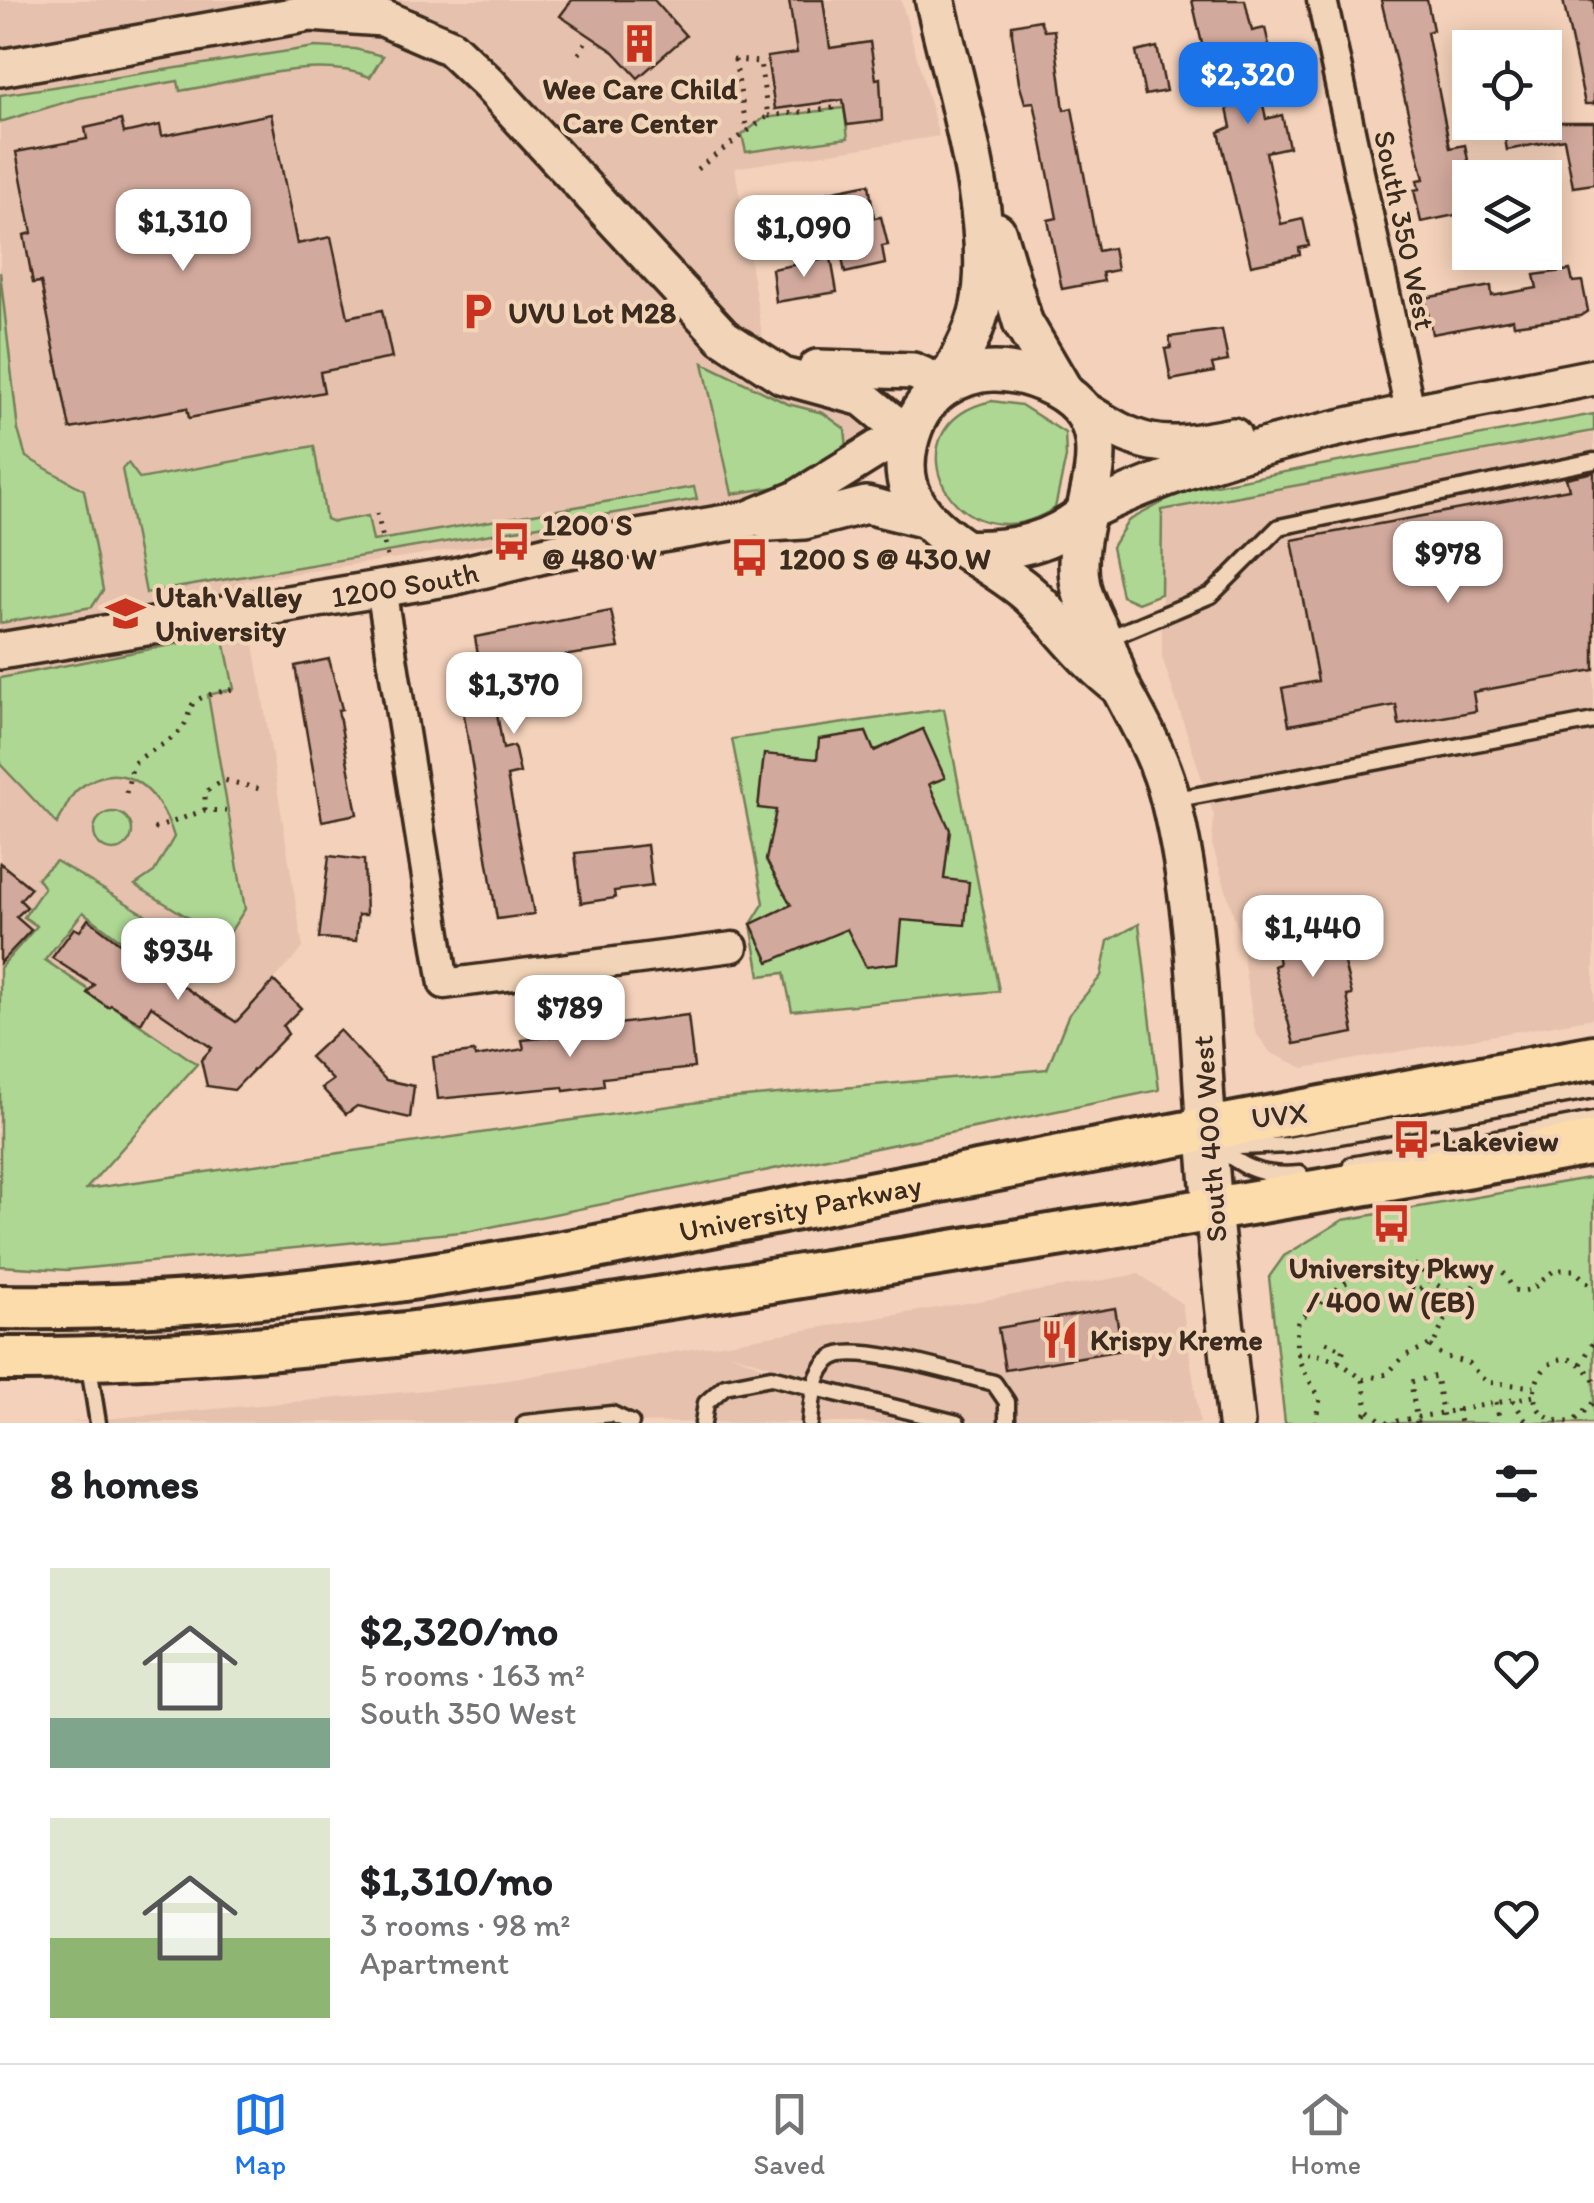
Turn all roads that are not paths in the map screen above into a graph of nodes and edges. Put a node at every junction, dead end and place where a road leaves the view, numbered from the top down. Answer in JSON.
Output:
{"nodes":[{"id":1,"x":935,"y":0,"type":"edge"},
{"id":2,"x":1322,"y":0,"type":"edge"},
{"id":3,"x":386,"y":9,"type":"edge"},
{"id":4,"x":0,"y":68,"type":"edge"},
{"id":5,"x":974,"y":178,"type":"junction"},
{"id":6,"x":748,"y":353,"type":"junction"},
{"id":7,"x":1594,"y":377,"type":"edge"},
{"id":8,"x":946,"y":385,"type":"junction"},
{"id":9,"x":1072,"y":400,"type":"junction"},
{"id":10,"x":1412,"y":415,"type":"junction"},
{"id":11,"x":1319,"y":431,"type":"junction"},
{"id":12,"x":909,"y":436,"type":"junction"},
{"id":13,"x":1594,"y":461,"type":"edge"},
{"id":14,"x":1087,"y":512,"type":"junction"},
{"id":15,"x":749,"y":519,"type":"junction"},
{"id":16,"x":927,"y":520,"type":"junction"},
{"id":17,"x":966,"y":550,"type":"junction"},
{"id":18,"x":384,"y":573,"type":"junction"},
{"id":19,"x":1103,"y":640,"type":"junction"},
{"id":20,"x":0,"y":651,"type":"edge"},
{"id":21,"x":1120,"y":687,"type":"junction"},
{"id":22,"x":1594,"y":721,"type":"edge"},
{"id":23,"x":1171,"y":800,"type":"junction"},
{"id":24,"x":733,"y":947,"type":"dead end"},
{"id":25,"x":1594,"y":1057,"type":"edge"},
{"id":26,"x":1594,"y":1090,"type":"edge"},
{"id":27,"x":1594,"y":1120,"type":"edge"},
{"id":28,"x":1204,"y":1128,"type":"junction"},
{"id":29,"x":1594,"y":1143,"type":"edge"},
{"id":30,"x":1328,"y":1169,"type":"dead end"},
{"id":31,"x":1310,"y":1172,"type":"dead end"},
{"id":32,"x":1213,"y":1210,"type":"junction"},
{"id":33,"x":0,"y":1307,"type":"edge"},
{"id":34,"x":0,"y":1359,"type":"edge"},
{"id":35,"x":88,"y":1360,"type":"junction"},
{"id":36,"x":813,"y":1389,"type":"junction"},
{"id":37,"x":98,"y":1423,"type":"edge"},
{"id":38,"x":525,"y":1423,"type":"edge"},
{"id":39,"x":631,"y":1423,"type":"edge"},
{"id":40,"x":703,"y":1423,"type":"edge"},
{"id":41,"x":810,"y":1423,"type":"edge"},
{"id":42,"x":957,"y":1423,"type":"edge"},
{"id":43,"x":1007,"y":1423,"type":"edge"},
{"id":44,"x":1236,"y":1423,"type":"edge"}],
"edges":[{"from":1,"to":5,"type":"main road"},
{"from":2,"to":10,"type":"street","name":"South 350 West"},
{"from":3,"to":4,"type":"street"},
{"from":3,"to":6,"type":"street"},
{"from":5,"to":8,"type":"main road"},
{"from":5,"to":9,"type":"main road"},
{"from":6,"to":8,"type":"street"},
{"from":6,"to":12,"type":"street"},
{"from":7,"to":10,"type":"street"},
{"from":8,"to":9,"type":"main road"},
{"from":8,"to":12,"type":"main road"},
{"from":9,"to":11,"type":"street"},
{"from":9,"to":14,"type":"main road"},
{"from":10,"to":11,"type":"street"},
{"from":11,"to":14,"type":"street"},
{"from":12,"to":15,"type":"street","name":"1200 South"},
{"from":12,"to":16,"type":"main road"},
{"from":13,"to":19,"type":"lane"},
{"from":14,"to":17,"type":"main road"},
{"from":14,"to":19,"type":"main road","name":"South 400 West"},
{"from":15,"to":16,"type":"street","name":"1200 South"},
{"from":15,"to":18,"type":"street","name":"1200 South"},
{"from":16,"to":17,"type":"main road"},
{"from":17,"to":21,"type":"main road","name":"South 400 West"},
{"from":18,"to":20,"type":"street","name":"1200 South"},
{"from":18,"to":24,"type":"street"},
{"from":19,"to":21,"type":"main road","name":"South 400 West"},
{"from":21,"to":23,"type":"main road","name":"South 400 West"},
{"from":22,"to":23,"type":"lane"},
{"from":23,"to":28,"type":"main road","name":"South 400 West"},
{"from":25,"to":28,"type":"main road","name":"University Parkway"},
{"from":26,"to":28,"type":"lane","name":"UVX"},
{"from":27,"to":30,"type":"lane","name":"UVX"},
{"from":28,"to":31,"type":"lane","name":"UVX"},
{"from":28,"to":32,"type":"main road","name":"South 400 West"},
{"from":28,"to":33,"type":"main road","name":"University Parkway"},
{"from":29,"to":32,"type":"main road"},
{"from":32,"to":35,"type":"main road"},
{"from":32,"to":44,"type":"street","name":"South 400 West"},
{"from":34,"to":35,"type":"main road"},
{"from":35,"to":37,"type":"lane"},
{"from":36,"to":40,"type":"lane"},
{"from":36,"to":41,"type":"lane"},
{"from":36,"to":42,"type":"lane"},
{"from":36,"to":43,"type":"lane"},
{"from":38,"to":39,"type":"lane"}]}
